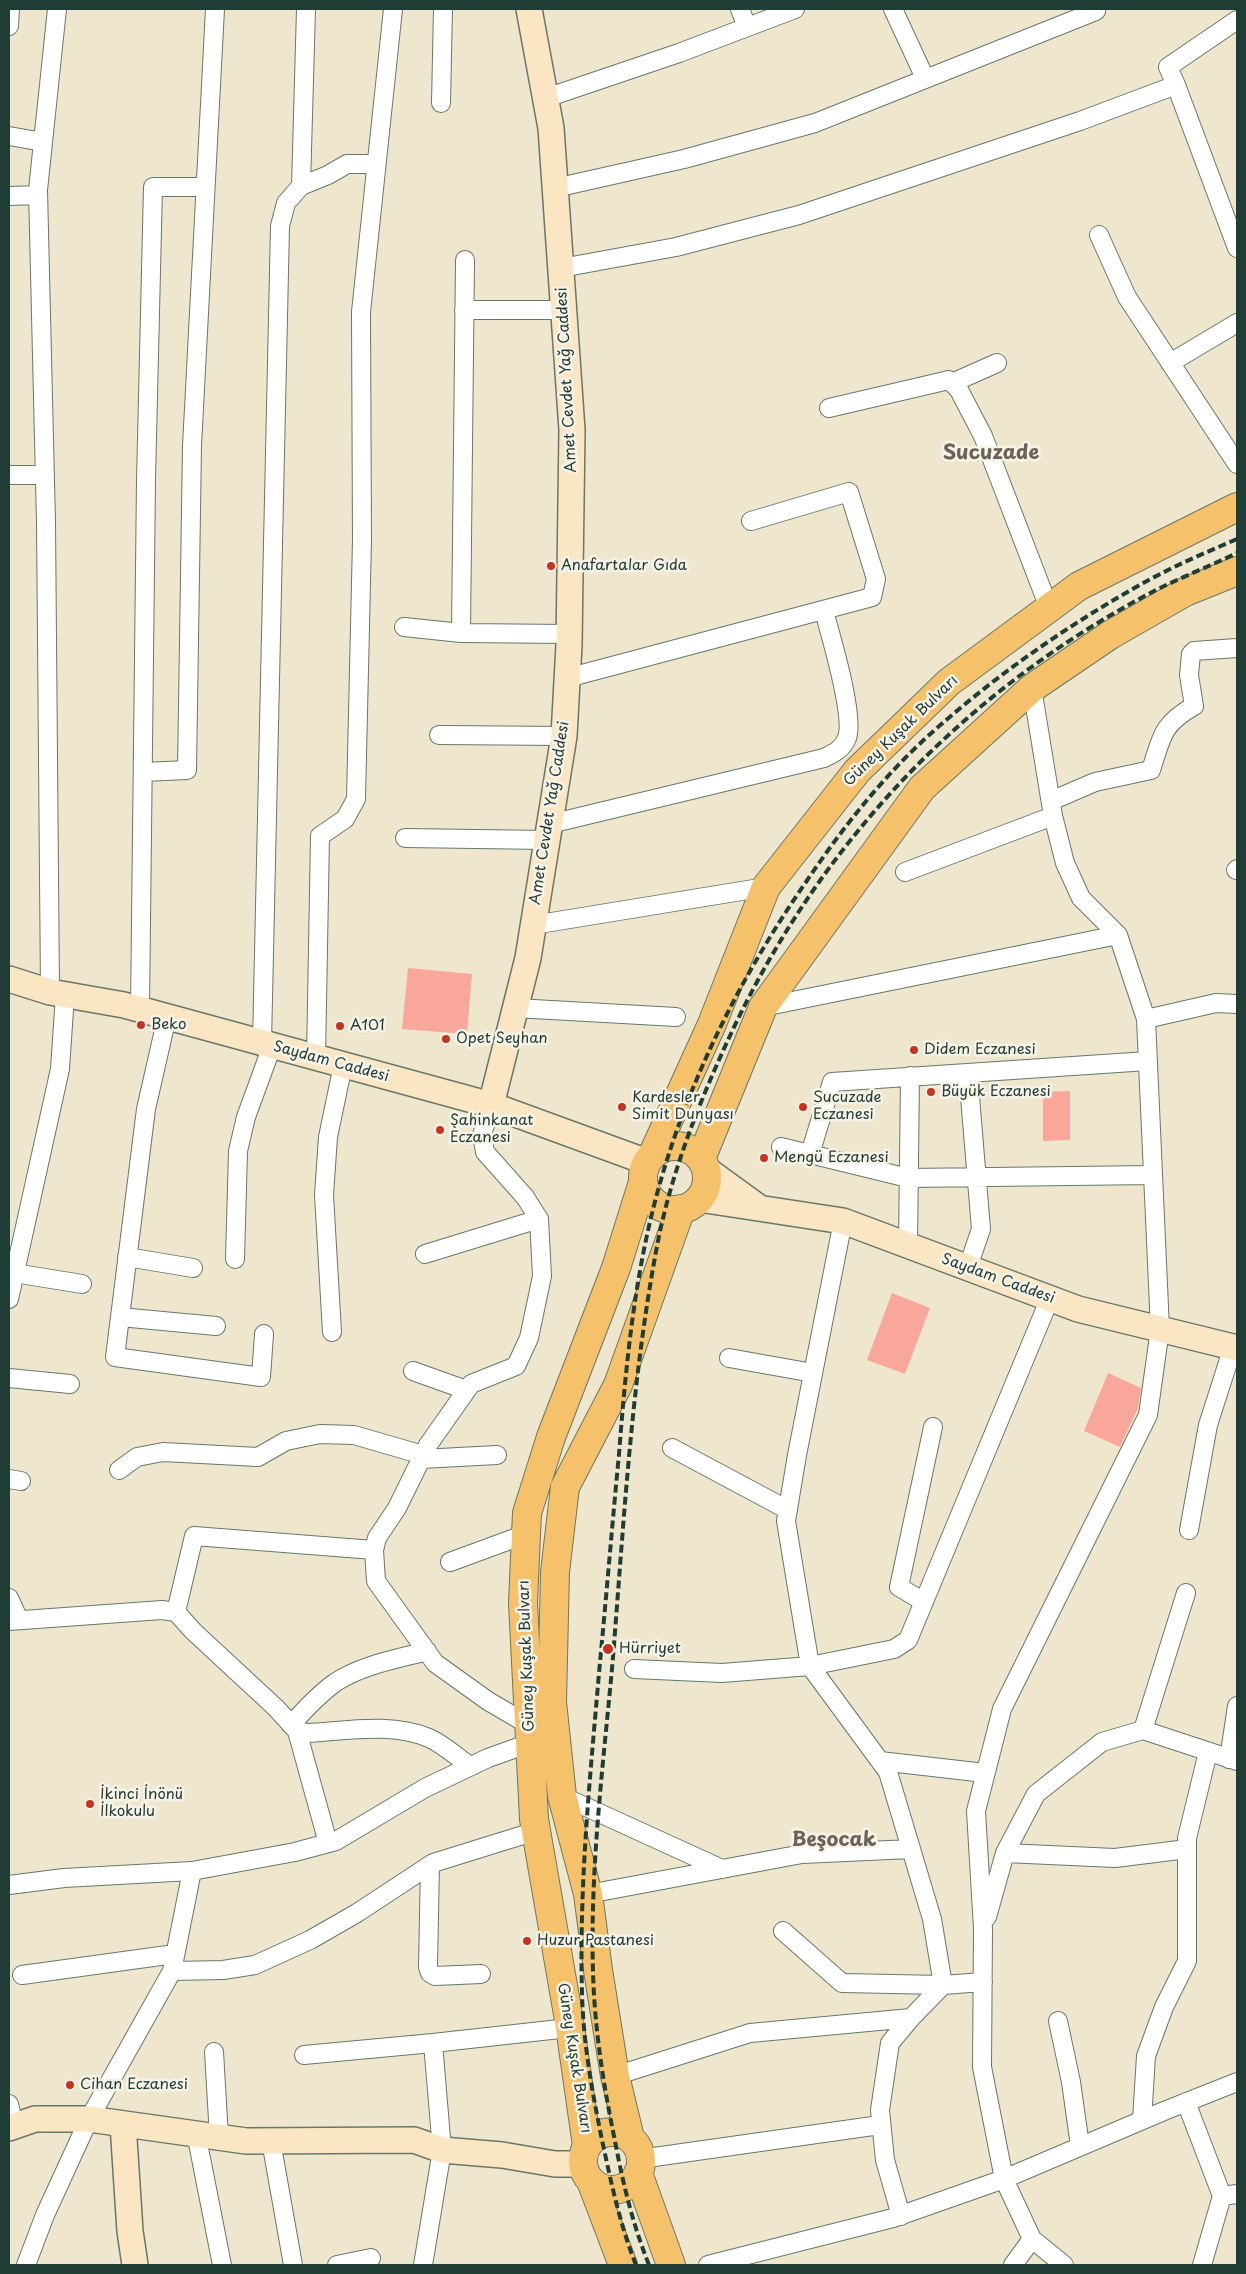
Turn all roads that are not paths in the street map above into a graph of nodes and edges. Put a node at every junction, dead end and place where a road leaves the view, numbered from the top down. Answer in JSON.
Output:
{"nodes":[{"id":1,"x":10,"y":9,"type":"edge"},
{"id":2,"x":57,"y":9,"type":"edge"},
{"id":3,"x":215,"y":9,"type":"edge"},
{"id":4,"x":306,"y":9,"type":"edge"},
{"id":5,"x":393,"y":9,"type":"edge"},
{"id":6,"x":443,"y":9,"type":"edge"},
{"id":7,"x":529,"y":9,"type":"edge"},
{"id":8,"x":740,"y":9,"type":"edge"},
{"id":9,"x":795,"y":9,"type":"edge"},
{"id":10,"x":893,"y":9,"type":"edge"},
{"id":11,"x":1096,"y":11,"type":"dead end"},
{"id":12,"x":1237,"y":20,"type":"edge"},
{"id":13,"x":9,"y":26,"type":"edge"},
{"id":14,"x":747,"y":27,"type":"junction"},
{"id":15,"x":925,"y":78,"type":"junction"},
{"id":16,"x":1176,"y":85,"type":"junction"},
{"id":17,"x":546,"y":98,"type":"junction"},
{"id":18,"x":441,"y":104,"type":"dead end"},
{"id":19,"x":9,"y":136,"type":"edge"},
{"id":20,"x":43,"y":142,"type":"junction"},
{"id":21,"x":376,"y":164,"type":"junction"},
{"id":22,"x":301,"y":186,"type":"junction"},
{"id":23,"x":205,"y":188,"type":"junction"},
{"id":24,"x":555,"y":188,"type":"junction"},
{"id":25,"x":38,"y":195,"type":"junction"},
{"id":26,"x":9,"y":196,"type":"edge"},
{"id":27,"x":1099,"y":235,"type":"dead end"},
{"id":28,"x":1237,"y":248,"type":"edge"},
{"id":29,"x":465,"y":260,"type":"dead end"},
{"id":30,"x":561,"y":268,"type":"junction"},
{"id":31,"x":464,"y":310,"type":"junction"},
{"id":32,"x":564,"y":310,"type":"junction"},
{"id":33,"x":1237,"y":323,"type":"edge"},
{"id":34,"x":997,"y":363,"type":"dead end"},
{"id":35,"x":1170,"y":363,"type":"junction"},
{"id":36,"x":952,"y":383,"type":"junction"},
{"id":37,"x":829,"y":408,"type":"dead end"},
{"id":38,"x":1237,"y":464,"type":"edge"},
{"id":39,"x":44,"y":475,"type":"junction"},
{"id":40,"x":9,"y":476,"type":"edge"},
{"id":41,"x":1237,"y":507,"type":"edge"},
{"id":42,"x":751,"y":521,"type":"dead end"},
{"id":43,"x":1237,"y":570,"type":"edge"},
{"id":44,"x":1049,"y":608,"type":"junction"},
{"id":45,"x":824,"y":611,"type":"junction"},
{"id":46,"x":404,"y":627,"type":"dead end"},
{"id":47,"x":461,"y":633,"type":"junction"},
{"id":48,"x":568,"y":634,"type":"junction"},
{"id":49,"x":1237,"y":648,"type":"edge"},
{"id":50,"x":567,"y":678,"type":"junction"},
{"id":51,"x":1032,"y":688,"type":"junction"},
{"id":52,"x":438,"y":735,"type":"dead end"},
{"id":53,"x":564,"y":736,"type":"junction"},
{"id":54,"x":142,"y":772,"type":"junction"},
{"id":55,"x":1052,"y":809,"type":"junction"},
{"id":56,"x":548,"y":832,"type":"junction"},
{"id":57,"x":405,"y":838,"type":"dead end"},
{"id":58,"x":905,"y":872,"type":"dead end"},
{"id":59,"x":766,"y":887,"type":"junction"},
{"id":60,"x":533,"y":925,"type":"junction"},
{"id":61,"x":1118,"y":935,"type":"junction"},
{"id":62,"x":9,"y":980,"type":"edge"},
{"id":63,"x":58,"y":994,"type":"junction"},
{"id":64,"x":1237,"y":1004,"type":"edge"},
{"id":65,"x":763,"y":1007,"type":"junction"},
{"id":66,"x":516,"y":1008,"type":"junction"},
{"id":67,"x":140,"y":1010,"type":"junction"},
{"id":68,"x":167,"y":1017,"type":"junction"},
{"id":69,"x":676,"y":1017,"type":"dead end"},
{"id":70,"x":1146,"y":1019,"type":"junction"},
{"id":71,"x":267,"y":1044,"type":"junction"},
{"id":72,"x":316,"y":1058,"type":"junction"},
{"id":73,"x":1148,"y":1061,"type":"junction"},
{"id":74,"x":343,"y":1065,"type":"junction"},
{"id":75,"x":968,"y":1072,"type":"junction"},
{"id":76,"x":910,"y":1076,"type":"junction"},
{"id":77,"x":491,"y":1105,"type":"junction"},
{"id":78,"x":781,"y":1147,"type":"dead end"},
{"id":79,"x":810,"y":1154,"type":"junction"},
{"id":80,"x":703,"y":1164,"type":"junction"},
{"id":81,"x":648,"y":1166,"type":"junction"},
{"id":82,"x":1153,"y":1175,"type":"junction"},
{"id":83,"x":975,"y":1176,"type":"junction"},
{"id":84,"x":908,"y":1178,"type":"junction"},
{"id":85,"x":690,"y":1204,"type":"junction"},
{"id":86,"x":759,"y":1208,"type":"junction"},
{"id":87,"x":539,"y":1219,"type":"junction"},
{"id":88,"x":843,"y":1221,"type":"junction"},
{"id":89,"x":908,"y":1245,"type":"junction"},
{"id":90,"x":424,"y":1254,"type":"dead end"},
{"id":91,"x":127,"y":1257,"type":"junction"},
{"id":92,"x":235,"y":1259,"type":"dead end"},
{"id":93,"x":968,"y":1267,"type":"junction"},
{"id":94,"x":193,"y":1268,"type":"dead end"},
{"id":95,"x":14,"y":1273,"type":"junction"},
{"id":96,"x":82,"y":1284,"type":"dead end"},
{"id":97,"x":1050,"y":1298,"type":"junction"},
{"id":98,"x":9,"y":1299,"type":"edge"},
{"id":99,"x":120,"y":1317,"type":"junction"},
{"id":100,"x":216,"y":1326,"type":"dead end"},
{"id":101,"x":1160,"y":1329,"type":"junction"},
{"id":102,"x":332,"y":1332,"type":"dead end"},
{"id":103,"x":264,"y":1334,"type":"dead end"},
{"id":104,"x":1235,"y":1347,"type":"edge"},
{"id":105,"x":729,"y":1358,"type":"dead end"},
{"id":106,"x":413,"y":1371,"type":"dead end"},
{"id":107,"x":813,"y":1373,"type":"junction"},
{"id":108,"x":9,"y":1378,"type":"edge"},
{"id":109,"x":70,"y":1384,"type":"dead end"},
{"id":110,"x":466,"y":1390,"type":"junction"},
{"id":111,"x":933,"y":1427,"type":"dead end"},
{"id":112,"x":672,"y":1448,"type":"dead end"},
{"id":113,"x":497,"y":1455,"type":"dead end"},
{"id":114,"x":422,"y":1457,"type":"junction"},
{"id":115,"x":119,"y":1470,"type":"dead end"},
{"id":116,"x":788,"y":1510,"type":"junction"},
{"id":117,"x":1189,"y":1530,"type":"dead end"},
{"id":118,"x":526,"y":1534,"type":"junction"},
{"id":119,"x":374,"y":1550,"type":"junction"},
{"id":120,"x":450,"y":1562,"type":"dead end"},
{"id":121,"x":1186,"y":1593,"type":"dead end"},
{"id":122,"x":9,"y":1598,"type":"edge"},
{"id":123,"x":924,"y":1602,"type":"junction"},
{"id":124,"x":176,"y":1612,"type":"junction"},
{"id":125,"x":14,"y":1621,"type":"edge"},
{"id":126,"x":427,"y":1651,"type":"junction"},
{"id":127,"x":810,"y":1666,"type":"junction"},
{"id":128,"x":634,"y":1669,"type":"dead end"},
{"id":129,"x":1237,"y":1706,"type":"edge"},
{"id":130,"x":294,"y":1728,"type":"junction"},
{"id":131,"x":1143,"y":1730,"type":"junction"},
{"id":132,"x":529,"y":1734,"type":"junction"},
{"id":133,"x":1208,"y":1752,"type":"junction"},
{"id":134,"x":1233,"y":1760,"type":"edge"},
{"id":135,"x":880,"y":1761,"type":"junction"},
{"id":136,"x":470,"y":1766,"type":"junction"},
{"id":137,"x":985,"y":1773,"type":"junction"},
{"id":138,"x":562,"y":1796,"type":"junction"},
{"id":139,"x":536,"y":1831,"type":"junction"},
{"id":140,"x":328,"y":1843,"type":"junction"},
{"id":141,"x":911,"y":1849,"type":"junction"},
{"id":142,"x":1187,"y":1849,"type":"junction"},
{"id":143,"x":1005,"y":1852,"type":"junction"},
{"id":144,"x":430,"y":1864,"type":"junction"},
{"id":145,"x":722,"y":1869,"type":"junction"},
{"id":146,"x":192,"y":1871,"type":"junction"},
{"id":147,"x":9,"y":1885,"type":"edge"},
{"id":148,"x":588,"y":1894,"type":"junction"},
{"id":149,"x":983,"y":1929,"type":"junction"},
{"id":150,"x":783,"y":1931,"type":"dead end"},
{"id":151,"x":173,"y":1962,"type":"junction"},
{"id":152,"x":481,"y":1974,"type":"dead end"},
{"id":153,"x":22,"y":1975,"type":"dead end"},
{"id":154,"x":983,"y":1982,"type":"junction"},
{"id":155,"x":943,"y":1985,"type":"junction"},
{"id":156,"x":911,"y":2018,"type":"junction"},
{"id":157,"x":1058,"y":2022,"type":"dead end"},
{"id":158,"x":569,"y":2028,"type":"junction"},
{"id":159,"x":433,"y":2043,"type":"junction"},
{"id":160,"x":214,"y":2052,"type":"dead end"},
{"id":161,"x":304,"y":2055,"type":"dead end"},
{"id":162,"x":615,"y":2076,"type":"junction"},
{"id":163,"x":1237,"y":2082,"type":"edge"},
{"id":164,"x":1186,"y":2102,"type":"junction"},
{"id":165,"x":11,"y":2119,"type":"edge"},
{"id":166,"x":89,"y":2119,"type":"junction"},
{"id":167,"x":1142,"y":2120,"type":"junction"},
{"id":168,"x":123,"y":2124,"type":"junction"},
{"id":169,"x":880,"y":2125,"type":"junction"},
{"id":170,"x":207,"y":2135,"type":"junction"},
{"id":171,"x":271,"y":2141,"type":"junction"},
{"id":172,"x":1080,"y":2146,"type":"junction"},
{"id":173,"x":442,"y":2150,"type":"junction"},
{"id":174,"x":636,"y":2157,"type":"junction"},
{"id":175,"x":587,"y":2163,"type":"junction"},
{"id":176,"x":1004,"y":2179,"type":"junction"},
{"id":177,"x":1229,"y":2195,"type":"edge"},
{"id":178,"x":901,"y":2216,"type":"junction"},
{"id":179,"x":1032,"y":2239,"type":"junction"},
{"id":180,"x":371,"y":2258,"type":"dead end"},
{"id":181,"x":26,"y":2265,"type":"edge"},
{"id":182,"x":135,"y":2265,"type":"edge"},
{"id":183,"x":222,"y":2265,"type":"edge"},
{"id":184,"x":293,"y":2265,"type":"edge"},
{"id":185,"x":337,"y":2265,"type":"edge"},
{"id":186,"x":424,"y":2265,"type":"edge"},
{"id":187,"x":623,"y":2265,"type":"edge"},
{"id":188,"x":671,"y":2265,"type":"edge"},
{"id":189,"x":708,"y":2265,"type":"edge"},
{"id":190,"x":1013,"y":2265,"type":"edge"},
{"id":191,"x":1064,"y":2265,"type":"edge"},
{"id":192,"x":1202,"y":2265,"type":"edge"}],
"edges":[{"from":1,"to":13,"type":"street"},
{"from":2,"to":20,"type":"street"},
{"from":3,"to":23,"type":"street"},
{"from":4,"to":22,"type":"street"},
{"from":5,"to":21,"type":"street"},
{"from":6,"to":18,"type":"street"},
{"from":7,"to":17,"type":"main road","name":"Amet Cevdet Yağ Caddesi"},
{"from":8,"to":14,"type":"street"},
{"from":9,"to":14,"type":"street"},
{"from":10,"to":15,"type":"street"},
{"from":11,"to":15,"type":"street"},
{"from":12,"to":16,"type":"street"},
{"from":14,"to":17,"type":"street"},
{"from":15,"to":24,"type":"street"},
{"from":16,"to":28,"type":"street"},
{"from":16,"to":30,"type":"street"},
{"from":17,"to":24,"type":"main road","name":"Amet Cevdet Yağ Caddesi"},
{"from":19,"to":20,"type":"street"},
{"from":20,"to":25,"type":"street"},
{"from":21,"to":22,"type":"street"},
{"from":21,"to":72,"type":"street"},
{"from":22,"to":71,"type":"street"},
{"from":23,"to":54,"type":"street"},
{"from":23,"to":54,"type":"street"},
{"from":24,"to":30,"type":"main road","name":"Amet Cevdet Yağ Caddesi"},
{"from":25,"to":26,"type":"street"},
{"from":25,"to":39,"type":"street"},
{"from":27,"to":35,"type":"street"},
{"from":29,"to":31,"type":"street"},
{"from":30,"to":32,"type":"main road","name":"Amet Cevdet Yağ Caddesi"},
{"from":31,"to":32,"type":"street"},
{"from":31,"to":47,"type":"street"},
{"from":32,"to":48,"type":"main road","name":"Amet Cevdet Yağ Caddesi"},
{"from":33,"to":35,"type":"street"},
{"from":34,"to":36,"type":"street"},
{"from":35,"to":38,"type":"street"},
{"from":36,"to":37,"type":"street"},
{"from":36,"to":44,"type":"street"},
{"from":39,"to":40,"type":"street"},
{"from":39,"to":63,"type":"street"},
{"from":41,"to":44,"type":"main road","name":"Güney Kuşak Bulvarı"},
{"from":42,"to":45,"type":"street"},
{"from":43,"to":51,"type":"main road"},
{"from":44,"to":59,"type":"main road","name":"Güney Kuşak Bulvarı"},
{"from":45,"to":50,"type":"street"},
{"from":45,"to":56,"type":"street"},
{"from":46,"to":47,"type":"street"},
{"from":47,"to":48,"type":"street"},
{"from":48,"to":50,"type":"main road","name":"Amet Cevdet Yağ Caddesi"},
{"from":49,"to":55,"type":"street"},
{"from":50,"to":53,"type":"main road","name":"Amet Cevdet Yağ Caddesi"},
{"from":51,"to":55,"type":"street"},
{"from":51,"to":65,"type":"main road"},
{"from":52,"to":53,"type":"street"},
{"from":53,"to":56,"type":"main road","name":"Amet Cevdet Yağ Caddesi"},
{"from":54,"to":67,"type":"street"},
{"from":55,"to":58,"type":"street"},
{"from":55,"to":61,"type":"street"},
{"from":56,"to":57,"type":"street"},
{"from":56,"to":60,"type":"main road","name":"Amet Cevdet Yağ Caddesi"},
{"from":59,"to":60,"type":"street"},
{"from":59,"to":81,"type":"main road","name":"Güney Kuşak Bulvarı"},
{"from":60,"to":66,"type":"main road","name":"Amet Cevdet Yağ Caddesi"},
{"from":61,"to":65,"type":"street"},
{"from":61,"to":70,"type":"street"},
{"from":62,"to":63,"type":"main road","name":"Saydam Caddesi"},
{"from":63,"to":67,"type":"main road","name":"Saydam Caddesi"},
{"from":63,"to":95,"type":"street"},
{"from":64,"to":70,"type":"street"},
{"from":65,"to":80,"type":"main road"},
{"from":66,"to":69,"type":"street"},
{"from":66,"to":77,"type":"main road","name":"Amet Cevdet Yağ Caddesi"},
{"from":67,"to":68,"type":"main road","name":"Saydam Caddesi"},
{"from":68,"to":71,"type":"main road","name":"Saydam Caddesi"},
{"from":68,"to":91,"type":"street"},
{"from":70,"to":73,"type":"street"},
{"from":71,"to":72,"type":"main road","name":"Saydam Caddesi"},
{"from":71,"to":92,"type":"street"},
{"from":72,"to":74,"type":"main road","name":"Saydam Caddesi"},
{"from":73,"to":75,"type":"street"},
{"from":73,"to":82,"type":"street"},
{"from":74,"to":77,"type":"main road","name":"Saydam Caddesi"},
{"from":74,"to":102,"type":"street"},
{"from":75,"to":76,"type":"street"},
{"from":75,"to":83,"type":"street"},
{"from":76,"to":79,"type":"street"},
{"from":76,"to":84,"type":"street"},
{"from":77,"to":81,"type":"main road","name":"Saydam Caddesi"},
{"from":77,"to":87,"type":"street"},
{"from":78,"to":79,"type":"street"},
{"from":79,"to":84,"type":"street"},
{"from":80,"to":81,"type":"main road"},
{"from":80,"to":85,"type":"main road"},
{"from":80,"to":86,"type":"main road"},
{"from":81,"to":85,"type":"main road"},
{"from":81,"to":118,"type":"main road","name":"Güney Kuşak Bulvarı"},
{"from":82,"to":83,"type":"street"},
{"from":82,"to":101,"type":"street"},
{"from":83,"to":84,"type":"street"},
{"from":83,"to":93,"type":"street"},
{"from":84,"to":89,"type":"street"},
{"from":85,"to":86,"type":"main road","name":"Saydam Caddesi"},
{"from":85,"to":138,"type":"main road","name":"Güney Kuşak Bulvarı"},
{"from":86,"to":88,"type":"main road","name":"Saydam Caddesi"},
{"from":87,"to":90,"type":"street"},
{"from":87,"to":110,"type":"street"},
{"from":88,"to":89,"type":"main road","name":"Saydam Caddesi"},
{"from":88,"to":107,"type":"street"},
{"from":89,"to":93,"type":"main road","name":"Saydam Caddesi"},
{"from":91,"to":94,"type":"street"},
{"from":91,"to":99,"type":"street"},
{"from":93,"to":97,"type":"main road","name":"Saydam Caddesi"},
{"from":95,"to":96,"type":"street"},
{"from":95,"to":98,"type":"street"},
{"from":97,"to":101,"type":"main road","name":"Saydam Caddesi"},
{"from":97,"to":123,"type":"street"},
{"from":99,"to":100,"type":"street"},
{"from":99,"to":103,"type":"street"},
{"from":101,"to":104,"type":"main road","name":"Saydam Caddesi"},
{"from":101,"to":137,"type":"street"},
{"from":104,"to":117,"type":"street"},
{"from":105,"to":107,"type":"street"},
{"from":106,"to":110,"type":"street"},
{"from":107,"to":116,"type":"street"},
{"from":108,"to":109,"type":"street"},
{"from":110,"to":114,"type":"street"},
{"from":111,"to":123,"type":"street"},
{"from":112,"to":116,"type":"street"},
{"from":113,"to":114,"type":"street"},
{"from":114,"to":115,"type":"street"},
{"from":114,"to":119,"type":"street"},
{"from":116,"to":127,"type":"street"},
{"from":118,"to":120,"type":"street"},
{"from":118,"to":132,"type":"main road","name":"Güney Kuşak Bulvarı"},
{"from":119,"to":124,"type":"street"},
{"from":119,"to":126,"type":"street"},
{"from":121,"to":131,"type":"street"},
{"from":122,"to":125,"type":"street"},
{"from":123,"to":127,"type":"street"},
{"from":124,"to":125,"type":"street"},
{"from":124,"to":130,"type":"street"},
{"from":126,"to":130,"type":"street"},
{"from":126,"to":132,"type":"street"},
{"from":127,"to":128,"type":"street"},
{"from":127,"to":135,"type":"street"},
{"from":129,"to":134,"type":"street"},
{"from":130,"to":136,"type":"street"},
{"from":130,"to":140,"type":"street"},
{"from":131,"to":133,"type":"street"},
{"from":131,"to":143,"type":"street"},
{"from":132,"to":136,"type":"street"},
{"from":132,"to":139,"type":"main road","name":"Güney Kuşak Bulvarı"},
{"from":133,"to":134,"type":"street"},
{"from":133,"to":142,"type":"street"},
{"from":135,"to":137,"type":"street"},
{"from":135,"to":141,"type":"street"},
{"from":136,"to":140,"type":"street"},
{"from":137,"to":149,"type":"street"},
{"from":138,"to":145,"type":"street"},
{"from":138,"to":148,"type":"main road","name":"Güney Kuşak Bulvarı"},
{"from":139,"to":144,"type":"street"},
{"from":139,"to":158,"type":"main road","name":"Güney Kuşak Bulvarı"},
{"from":140,"to":146,"type":"street"},
{"from":141,"to":145,"type":"street"},
{"from":141,"to":155,"type":"street"},
{"from":142,"to":143,"type":"street"},
{"from":142,"to":167,"type":"street"},
{"from":143,"to":149,"type":"street"},
{"from":144,"to":151,"type":"street"},
{"from":144,"to":152,"type":"street"},
{"from":145,"to":148,"type":"street"},
{"from":146,"to":147,"type":"street"},
{"from":146,"to":151,"type":"street"},
{"from":148,"to":162,"type":"main road","name":"Güney Kuşak Bulvarı"},
{"from":149,"to":154,"type":"street"},
{"from":150,"to":155,"type":"street"},
{"from":151,"to":153,"type":"street"},
{"from":151,"to":166,"type":"street"},
{"from":154,"to":155,"type":"street"},
{"from":154,"to":176,"type":"street"},
{"from":155,"to":156,"type":"street"},
{"from":156,"to":162,"type":"street"},
{"from":156,"to":169,"type":"street"},
{"from":157,"to":172,"type":"street"},
{"from":158,"to":159,"type":"street"},
{"from":158,"to":175,"type":"main road","name":"Güney Kuşak Bulvarı"},
{"from":159,"to":161,"type":"street"},
{"from":159,"to":173,"type":"street"},
{"from":160,"to":170,"type":"street"},
{"from":162,"to":174,"type":"main road","name":"Güney Kuşak Bulvarı"},
{"from":163,"to":164,"type":"street"},
{"from":164,"to":167,"type":"street"},
{"from":164,"to":177,"type":"street"},
{"from":165,"to":166,"type":"main road"},
{"from":166,"to":168,"type":"main road"},
{"from":166,"to":181,"type":"street"},
{"from":167,"to":172,"type":"street"},
{"from":168,"to":170,"type":"main road"},
{"from":168,"to":182,"type":"main road"},
{"from":169,"to":174,"type":"street"},
{"from":169,"to":178,"type":"street"},
{"from":170,"to":171,"type":"main road"},
{"from":170,"to":183,"type":"street"},
{"from":171,"to":173,"type":"main road"},
{"from":171,"to":184,"type":"street"},
{"from":172,"to":176,"type":"street"},
{"from":173,"to":175,"type":"main road"},
{"from":173,"to":186,"type":"street"},
{"from":174,"to":175,"type":"main road"},
{"from":174,"to":175,"type":"main road"},
{"from":174,"to":188,"type":"main road","name":"Güney Kuşak Bulvarı"},
{"from":175,"to":187,"type":"main road","name":"Güney Kuşak Bulvarı"},
{"from":176,"to":178,"type":"street"},
{"from":176,"to":179,"type":"street"},
{"from":177,"to":192,"type":"street"},
{"from":178,"to":189,"type":"street"},
{"from":179,"to":190,"type":"street"},
{"from":179,"to":191,"type":"street"},
{"from":180,"to":185,"type":"street"}]}
